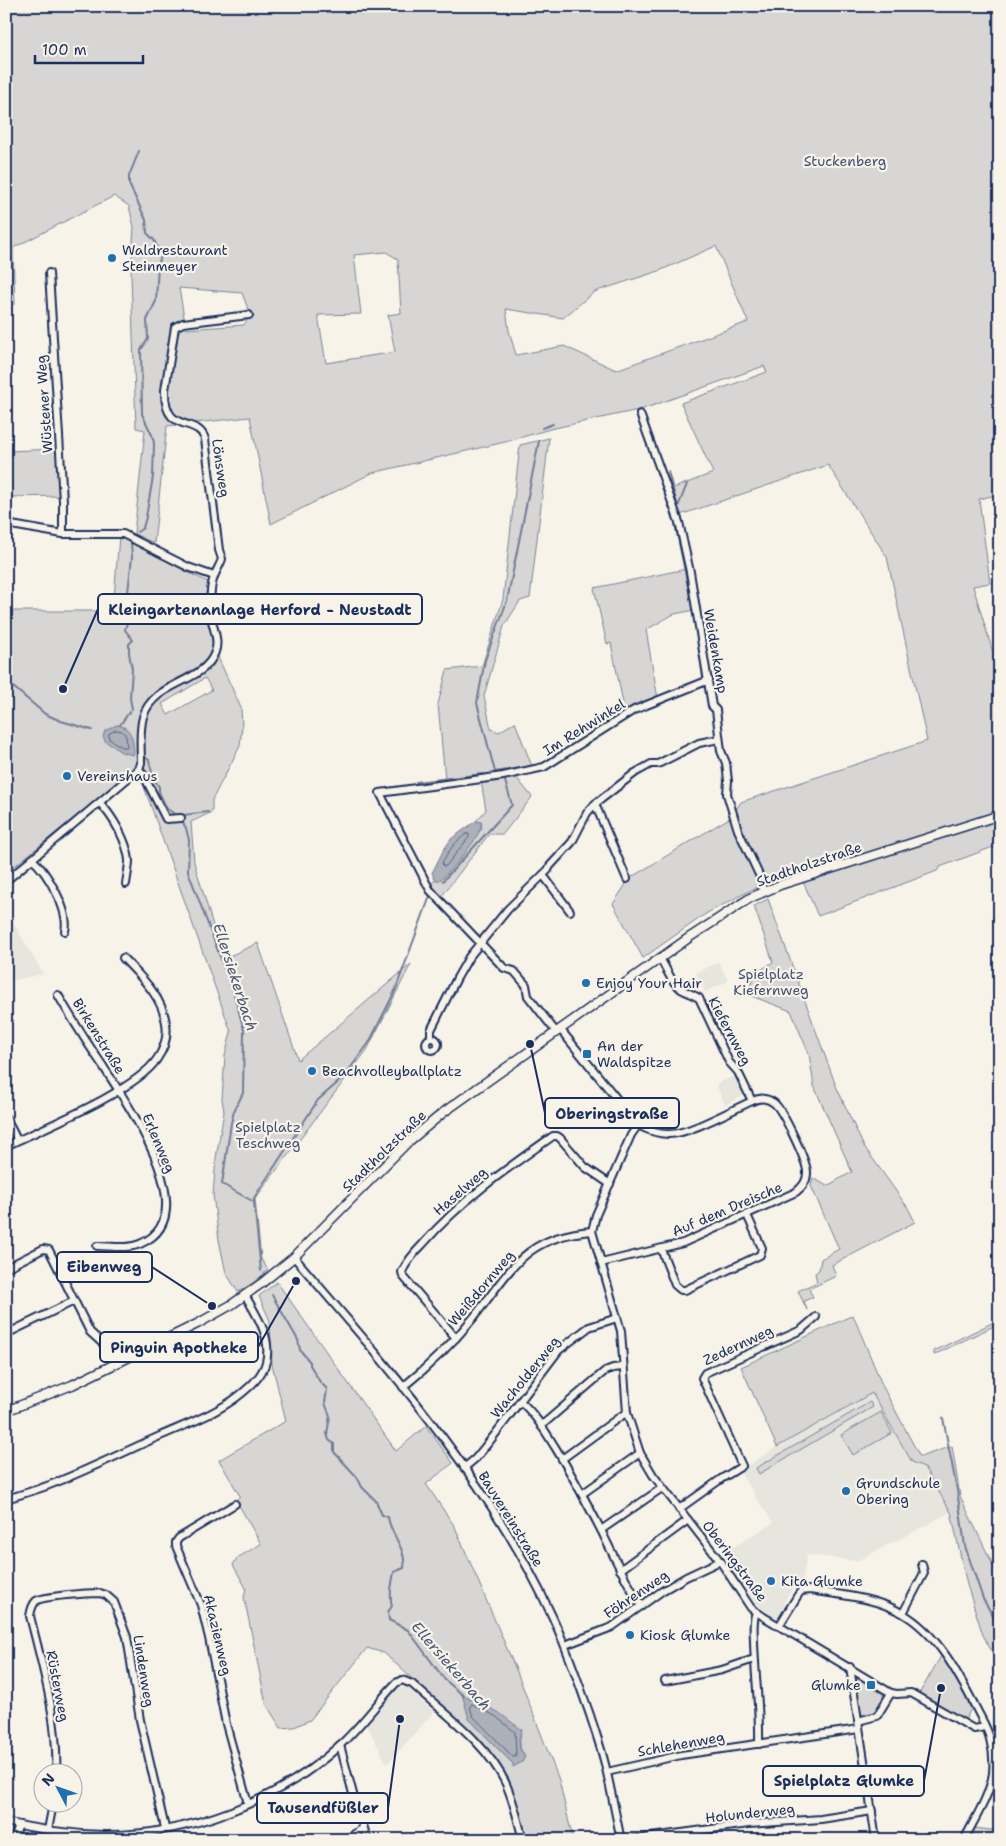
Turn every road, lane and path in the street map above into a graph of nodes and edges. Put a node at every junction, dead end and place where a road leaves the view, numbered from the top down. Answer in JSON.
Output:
{"nodes":[{"id":1,"x":49,"y":273,"type":"dead end"},
{"id":2,"x":249,"y":315,"type":"dead end"},
{"id":3,"x":640,"y":414,"type":"dead end"},
{"id":4,"x":6,"y":524,"type":"edge"},
{"id":5,"x":63,"y":534,"type":"junction"},
{"id":6,"x":214,"y":576,"type":"junction"},
{"id":7,"x":709,"y":680,"type":"junction"},
{"id":8,"x":719,"y":738,"type":"junction"},
{"id":9,"x":139,"y":769,"type":"junction"},
{"id":10,"x":100,"y":803,"type":"junction"},
{"id":11,"x":595,"y":804,"type":"junction"},
{"id":12,"x":1000,"y":815,"type":"edge"},
{"id":13,"x":181,"y":818,"type":"dead end"},
{"id":14,"x":32,"y":859,"type":"junction"},
{"id":15,"x":543,"y":875,"type":"junction"},
{"id":16,"x":627,"y":879,"type":"dead end"},
{"id":17,"x":6,"y":881,"type":"edge"},
{"id":18,"x":126,"y":884,"type":"dead end"},
{"id":19,"x":764,"y":892,"type":"junction"},
{"id":20,"x":570,"y":911,"type":"dead end"},
{"id":21,"x":65,"y":931,"type":"dead end"},
{"id":22,"x":480,"y":944,"type":"junction"},
{"id":23,"x":123,"y":958,"type":"dead end"},
{"id":24,"x":660,"y":958,"type":"junction"},
{"id":25,"x":58,"y":995,"type":"dead end"},
{"id":26,"x":558,"y":1031,"type":"junction"},
{"id":27,"x":431,"y":1037,"type":"dead end"},
{"id":28,"x":118,"y":1090,"type":"junction"},
{"id":29,"x":752,"y":1101,"type":"junction"},
{"id":30,"x":6,"y":1118,"type":"edge"},
{"id":31,"x":638,"y":1125,"type":"junction"},
{"id":32,"x":17,"y":1140,"type":"junction"},
{"id":33,"x":6,"y":1146,"type":"edge"},
{"id":34,"x":610,"y":1184,"type":"junction"},
{"id":35,"x":747,"y":1215,"type":"junction"},
{"id":36,"x":592,"y":1231,"type":"junction"},
{"id":37,"x":97,"y":1246,"type":"dead end"},
{"id":38,"x":661,"y":1249,"type":"junction"},
{"id":39,"x":294,"y":1257,"type":"junction"},
{"id":40,"x":601,"y":1263,"type":"junction"},
{"id":41,"x":6,"y":1268,"type":"edge"},
{"id":42,"x":245,"y":1295,"type":"junction"},
{"id":43,"x":74,"y":1301,"type":"junction"},
{"id":44,"x":816,"y":1316,"type":"dead end"},
{"id":45,"x":617,"y":1318,"type":"junction"},
{"id":46,"x":6,"y":1334,"type":"edge"},
{"id":47,"x":456,"y":1338,"type":"junction"},
{"id":48,"x":122,"y":1361,"type":"junction"},
{"id":49,"x":624,"y":1367,"type":"junction"},
{"id":50,"x":403,"y":1387,"type":"junction"},
{"id":51,"x":520,"y":1401,"type":"junction"},
{"id":52,"x":6,"y":1411,"type":"edge"},
{"id":53,"x":628,"y":1413,"type":"junction"},
{"id":54,"x":541,"y":1426,"type":"junction"},
{"id":55,"x":640,"y":1453,"type":"junction"},
{"id":56,"x":562,"y":1459,"type":"junction"},
{"id":57,"x":464,"y":1468,"type":"junction"},
{"id":58,"x":662,"y":1488,"type":"junction"},
{"id":59,"x":582,"y":1494,"type":"junction"},
{"id":60,"x":6,"y":1499,"type":"edge"},
{"id":61,"x":235,"y":1504,"type":"dead end"},
{"id":62,"x":679,"y":1509,"type":"junction"},
{"id":63,"x":688,"y":1520,"type":"junction"},
{"id":64,"x":601,"y":1530,"type":"junction"},
{"id":65,"x":720,"y":1561,"type":"junction"},
{"id":66,"x":922,"y":1564,"type":"dead end"},
{"id":67,"x":620,"y":1570,"type":"junction"},
{"id":68,"x":34,"y":1604,"type":"joint"},
{"id":69,"x":642,"y":1606,"type":"junction"},
{"id":70,"x":756,"y":1612,"type":"junction"},
{"id":71,"x":903,"y":1613,"type":"junction"},
{"id":72,"x":779,"y":1626,"type":"junction"},
{"id":73,"x":564,"y":1646,"type":"junction"},
{"id":74,"x":754,"y":1659,"type":"junction"},
{"id":75,"x":850,"y":1668,"type":"junction"},
{"id":76,"x":665,"y":1681,"type":"dead end"},
{"id":77,"x":891,"y":1693,"type":"junction"},
{"id":78,"x":858,"y":1721,"type":"junction"},
{"id":79,"x":985,"y":1727,"type":"junction"},
{"id":80,"x":860,"y":1729,"type":"junction"},
{"id":81,"x":759,"y":1744,"type":"junction"},
{"id":82,"x":340,"y":1745,"type":"junction"},
{"id":83,"x":56,"y":1764,"type":"edge"},
{"id":84,"x":607,"y":1772,"type":"junction"},
{"id":85,"x":248,"y":1804,"type":"junction"},
{"id":86,"x":872,"y":1811,"type":"junction"},
{"id":87,"x":51,"y":1814,"type":"edge"},
{"id":88,"x":6,"y":1822,"type":"edge"},
{"id":89,"x":19,"y":1825,"type":"junction"},
{"id":90,"x":165,"y":1828,"type":"junction"},
{"id":91,"x":363,"y":1828,"type":"junction"},
{"id":92,"x":48,"y":1830,"type":"junction"},
{"id":93,"x":13,"y":1840,"type":"edge"},
{"id":94,"x":346,"y":1840,"type":"edge"},
{"id":95,"x":368,"y":1840,"type":"edge"},
{"id":96,"x":523,"y":1840,"type":"edge"},
{"id":97,"x":620,"y":1840,"type":"edge"},
{"id":98,"x":629,"y":1840,"type":"edge"},
{"id":99,"x":876,"y":1840,"type":"edge"},
{"id":100,"x":964,"y":1840,"type":"edge"}],
"edges":[{"from":1,"to":5,"type":"street","name":"Wüstener Weg"},
{"from":2,"to":6,"type":"street","name":"Lönsweg"},
{"from":3,"to":7,"type":"street","name":"Weidenkamp"},
{"from":4,"to":5,"type":"street"},
{"from":5,"to":6,"type":"street"},
{"from":6,"to":9,"type":"street"},
{"from":7,"to":8,"type":"street","name":"Weidenkamp"},
{"from":7,"to":22,"type":"street","name":"Im Rehwinkel"},
{"from":8,"to":11,"type":"street"},
{"from":8,"to":19,"type":"street","name":"Weidenkamp"},
{"from":9,"to":10,"type":"street"},
{"from":9,"to":13,"type":"street"},
{"from":10,"to":14,"type":"street"},
{"from":10,"to":18,"type":"street"},
{"from":11,"to":15,"type":"street"},
{"from":11,"to":16,"type":"street"},
{"from":12,"to":19,"type":"street","name":"Stadtholzstraße"},
{"from":14,"to":17,"type":"street"},
{"from":14,"to":21,"type":"street"},
{"from":15,"to":20,"type":"street"},
{"from":15,"to":22,"type":"street"},
{"from":19,"to":24,"type":"street","name":"Stadtholzstraße"},
{"from":22,"to":26,"type":"street"},
{"from":22,"to":27,"type":"street"},
{"from":23,"to":28,"type":"street","name":"Birkenstraße"},
{"from":24,"to":26,"type":"street","name":"Stadtholzstraße"},
{"from":24,"to":29,"type":"street","name":"Kiefernweg"},
{"from":25,"to":28,"type":"street","name":"Birkenstraße"},
{"from":26,"to":31,"type":"street"},
{"from":26,"to":39,"type":"street","name":"Stadtholzstraße"},
{"from":28,"to":32,"type":"street","name":"Birkenstraße"},
{"from":28,"to":37,"type":"street","name":"Erlenweg"},
{"from":29,"to":31,"type":"street"},
{"from":29,"to":35,"type":"street","name":"Auf dem Dreische"},
{"from":30,"to":32,"type":"street"},
{"from":31,"to":34,"type":"street"},
{"from":32,"to":33,"type":"street","name":"Birkenstraße"},
{"from":34,"to":36,"type":"street"},
{"from":34,"to":47,"type":"street","name":"Haselweg"},
{"from":35,"to":38,"type":"street","name":"Auf dem Dreische"},
{"from":35,"to":38,"type":"street"},
{"from":36,"to":40,"type":"street","name":"Oberingstraße"},
{"from":36,"to":47,"type":"street","name":"Weißdornweg"},
{"from":38,"to":40,"type":"street","name":"Auf dem Dreische"},
{"from":39,"to":42,"type":"street","name":"Stadtholzstraße"},
{"from":39,"to":50,"type":"street","name":"Bauvereinstraße"},
{"from":40,"to":45,"type":"street","name":"Oberingstraße"},
{"from":41,"to":43,"type":"street"},
{"from":42,"to":48,"type":"street","name":"Stadtholzstraße"},
{"from":42,"to":60,"type":"street"},
{"from":43,"to":46,"type":"street"},
{"from":43,"to":48,"type":"street"},
{"from":44,"to":62,"type":"street","name":"Zedernweg"},
{"from":45,"to":49,"type":"street","name":"Oberingstraße"},
{"from":45,"to":51,"type":"street","name":"Wacholderweg"},
{"from":47,"to":50,"type":"street","name":"Weißdornweg"},
{"from":48,"to":52,"type":"street","name":"Stadtholzstraße"},
{"from":49,"to":53,"type":"street","name":"Oberingstraße"},
{"from":49,"to":54,"type":"street"},
{"from":50,"to":57,"type":"street","name":"Bauvereinstraße"},
{"from":51,"to":54,"type":"street"},
{"from":51,"to":57,"type":"street","name":"Wacholderweg"},
{"from":53,"to":55,"type":"street","name":"Oberingstraße"},
{"from":53,"to":56,"type":"street"},
{"from":54,"to":56,"type":"street"},
{"from":55,"to":58,"type":"street","name":"Oberingstraße"},
{"from":55,"to":59,"type":"street"},
{"from":56,"to":59,"type":"street"},
{"from":57,"to":73,"type":"street","name":"Bauvereinstraße"},
{"from":58,"to":62,"type":"street","name":"Oberingstraße"},
{"from":58,"to":64,"type":"street"},
{"from":59,"to":64,"type":"street"},
{"from":61,"to":85,"type":"street","name":"Akazienweg"},
{"from":62,"to":63,"type":"street","name":"Oberingstraße"},
{"from":63,"to":65,"type":"street","name":"Oberingstraße"},
{"from":63,"to":67,"type":"street"},
{"from":64,"to":67,"type":"street"},
{"from":65,"to":69,"type":"street","name":"Föhrenweg"},
{"from":65,"to":70,"type":"street","name":"Oberingstraße"},
{"from":66,"to":71,"type":"street"},
{"from":67,"to":69,"type":"street"},
{"from":68,"to":83,"type":"street","name":"Rüsterweg"},
{"from":68,"to":90,"type":"street","name":"Lindenweg"},
{"from":69,"to":73,"type":"street","name":"Föhrenweg"},
{"from":70,"to":72,"type":"street","name":"Oberingstraße"},
{"from":70,"to":74,"type":"street"},
{"from":71,"to":72,"type":"street"},
{"from":71,"to":79,"type":"street"},
{"from":72,"to":75,"type":"street","name":"Oberingstraße"},
{"from":73,"to":84,"type":"street","name":"Bauvereinstraße"},
{"from":74,"to":76,"type":"street"},
{"from":74,"to":81,"type":"street"},
{"from":75,"to":77,"type":"street","name":"Oberingstraße"},
{"from":75,"to":78,"type":"street"},
{"from":77,"to":78,"type":"street"},
{"from":77,"to":79,"type":"street"},
{"from":78,"to":80,"type":"street"},
{"from":79,"to":100,"type":"street"},
{"from":80,"to":81,"type":"street","name":"Schlehenweg"},
{"from":80,"to":86,"type":"street"},
{"from":81,"to":84,"type":"street","name":"Schlehenweg"},
{"from":82,"to":85,"type":"street"},
{"from":82,"to":91,"type":"street"},
{"from":82,"to":96,"type":"street"},
{"from":84,"to":97,"type":"street","name":"Bauvereinstraße"},
{"from":85,"to":90,"type":"street"},
{"from":86,"to":98,"type":"street","name":"Holunderweg"},
{"from":86,"to":99,"type":"street"},
{"from":87,"to":92,"type":"street"},
{"from":88,"to":89,"type":"street"},
{"from":89,"to":92,"type":"street"},
{"from":89,"to":93,"type":"street"},
{"from":90,"to":92,"type":"street"},
{"from":91,"to":94,"type":"street"},
{"from":91,"to":95,"type":"street"}]}
